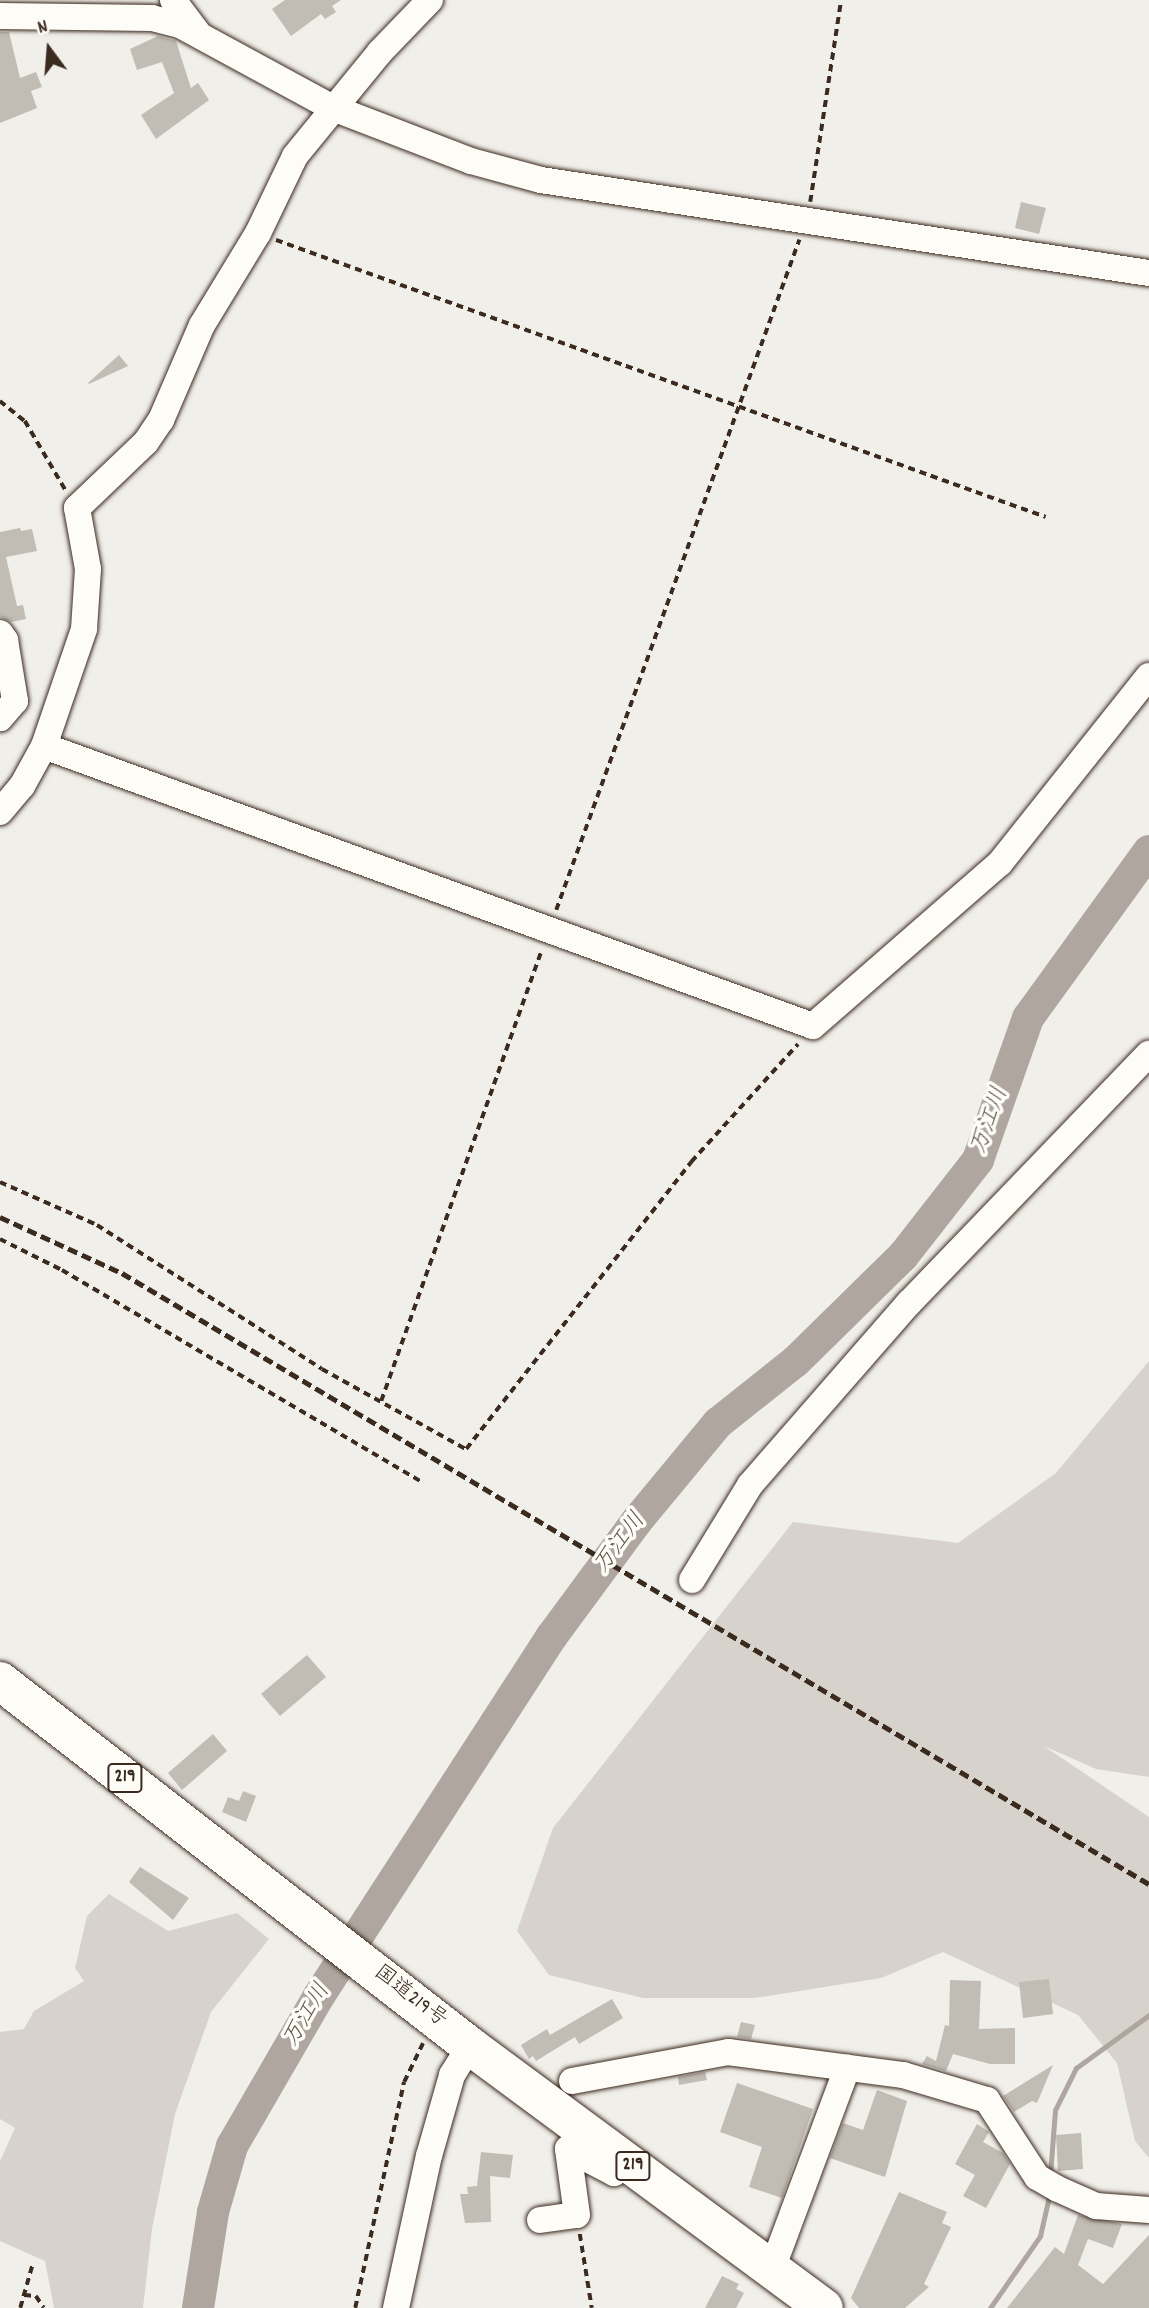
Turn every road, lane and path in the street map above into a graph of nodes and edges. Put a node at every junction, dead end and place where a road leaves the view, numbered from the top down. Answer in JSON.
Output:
{"nodes":[{"id":1,"x":173,"y":0,"type":"edge"},
{"id":2,"x":430,"y":0,"type":"edge"},
{"id":3,"x":841,"y":0,"type":"edge"},
{"id":4,"x":0,"y":16,"type":"edge"},
{"id":5,"x":197,"y":32,"type":"junction"},
{"id":6,"x":333,"y":108,"type":"junction"},
{"id":7,"x":807,"y":218,"type":"junction"},
{"id":8,"x":258,"y":233,"type":"junction"},
{"id":9,"x":1149,"y":273,"type":"edge"},
{"id":10,"x":0,"y":401,"type":"edge"},
{"id":11,"x":737,"y":408,"type":"junction"},
{"id":12,"x":76,"y":508,"type":"junction"},
{"id":13,"x":1046,"y":517,"type":"dead end"},
{"id":14,"x":0,"y":633,"type":"edge"},
{"id":15,"x":1149,"y":676,"type":"edge"},
{"id":16,"x":6,"y":685,"type":"edge"},
{"id":17,"x":0,"y":718,"type":"edge"},
{"id":18,"x":44,"y":746,"type":"junction"},
{"id":19,"x":0,"y":812,"type":"edge"},
{"id":20,"x":548,"y":931,"type":"junction"},
{"id":21,"x":813,"y":1027,"type":"junction"},
{"id":22,"x":1149,"y":1054,"type":"edge"},
{"id":23,"x":0,"y":1182,"type":"edge"},
{"id":24,"x":0,"y":1239,"type":"edge"},
{"id":25,"x":381,"y":1401,"type":"junction"},
{"id":26,"x":423,"y":1483,"type":"dead end"},
{"id":27,"x":692,"y":1580,"type":"dead end"},
{"id":28,"x":0,"y":1681,"type":"edge"},
{"id":29,"x":456,"y":2034,"type":"junction"},
{"id":30,"x":847,"y":2067,"type":"junction"},
{"id":31,"x":572,"y":2081,"type":"dead end"},
{"id":32,"x":626,"y":2161,"type":"junction"},
{"id":33,"x":1149,"y":2210,"type":"edge"},
{"id":34,"x":577,"y":2215,"type":"junction"},
{"id":35,"x":540,"y":2220,"type":"dead end"},
{"id":36,"x":32,"y":2266,"type":"dead end"},
{"id":37,"x":772,"y":2269,"type":"junction"},
{"id":38,"x":24,"y":2295,"type":"junction"},
{"id":39,"x":20,"y":2308,"type":"edge"},
{"id":40,"x":44,"y":2308,"type":"edge"},
{"id":41,"x":355,"y":2308,"type":"edge"},
{"id":42,"x":396,"y":2308,"type":"edge"},
{"id":43,"x":592,"y":2308,"type":"edge"},
{"id":44,"x":824,"y":2308,"type":"edge"}],
"edges":[{"from":1,"to":5,"type":"street"},
{"from":2,"to":6,"type":"street"},
{"from":3,"to":7,"type":"path"},
{"from":4,"to":5,"type":"street"},
{"from":5,"to":6,"type":"street"},
{"from":6,"to":7,"type":"street"},
{"from":6,"to":8,"type":"street"},
{"from":7,"to":9,"type":"street"},
{"from":7,"to":11,"type":"path"},
{"from":8,"to":11,"type":"path"},
{"from":8,"to":12,"type":"street"},
{"from":10,"to":12,"type":"path"},
{"from":11,"to":13,"type":"path"},
{"from":11,"to":20,"type":"path"},
{"from":12,"to":18,"type":"street"},
{"from":14,"to":16,"type":"street"},
{"from":15,"to":21,"type":"street"},
{"from":16,"to":17,"type":"street"},
{"from":18,"to":19,"type":"street"},
{"from":18,"to":20,"type":"street"},
{"from":20,"to":21,"type":"street"},
{"from":20,"to":25,"type":"path"},
{"from":21,"to":25,"type":"path"},
{"from":22,"to":27,"type":"street"},
{"from":23,"to":25,"type":"path"},
{"from":24,"to":26,"type":"path"},
{"from":28,"to":29,"type":"highway","name":"国道219号","number":"219"},
{"from":29,"to":32,"type":"highway","name":"国道219号","number":"219"},
{"from":29,"to":41,"type":"path"},
{"from":29,"to":42,"type":"street"},
{"from":30,"to":31,"type":"street"},
{"from":30,"to":33,"type":"street"},
{"from":30,"to":37,"type":"street"},
{"from":32,"to":34,"type":"street"},
{"from":32,"to":37,"type":"highway","name":"国道219号","number":"219"},
{"from":34,"to":35,"type":"street"},
{"from":34,"to":43,"type":"path"},
{"from":36,"to":38,"type":"path"},
{"from":37,"to":44,"type":"highway","name":"国道219号","number":"219"},
{"from":38,"to":39,"type":"path"},
{"from":38,"to":40,"type":"path"}]}
